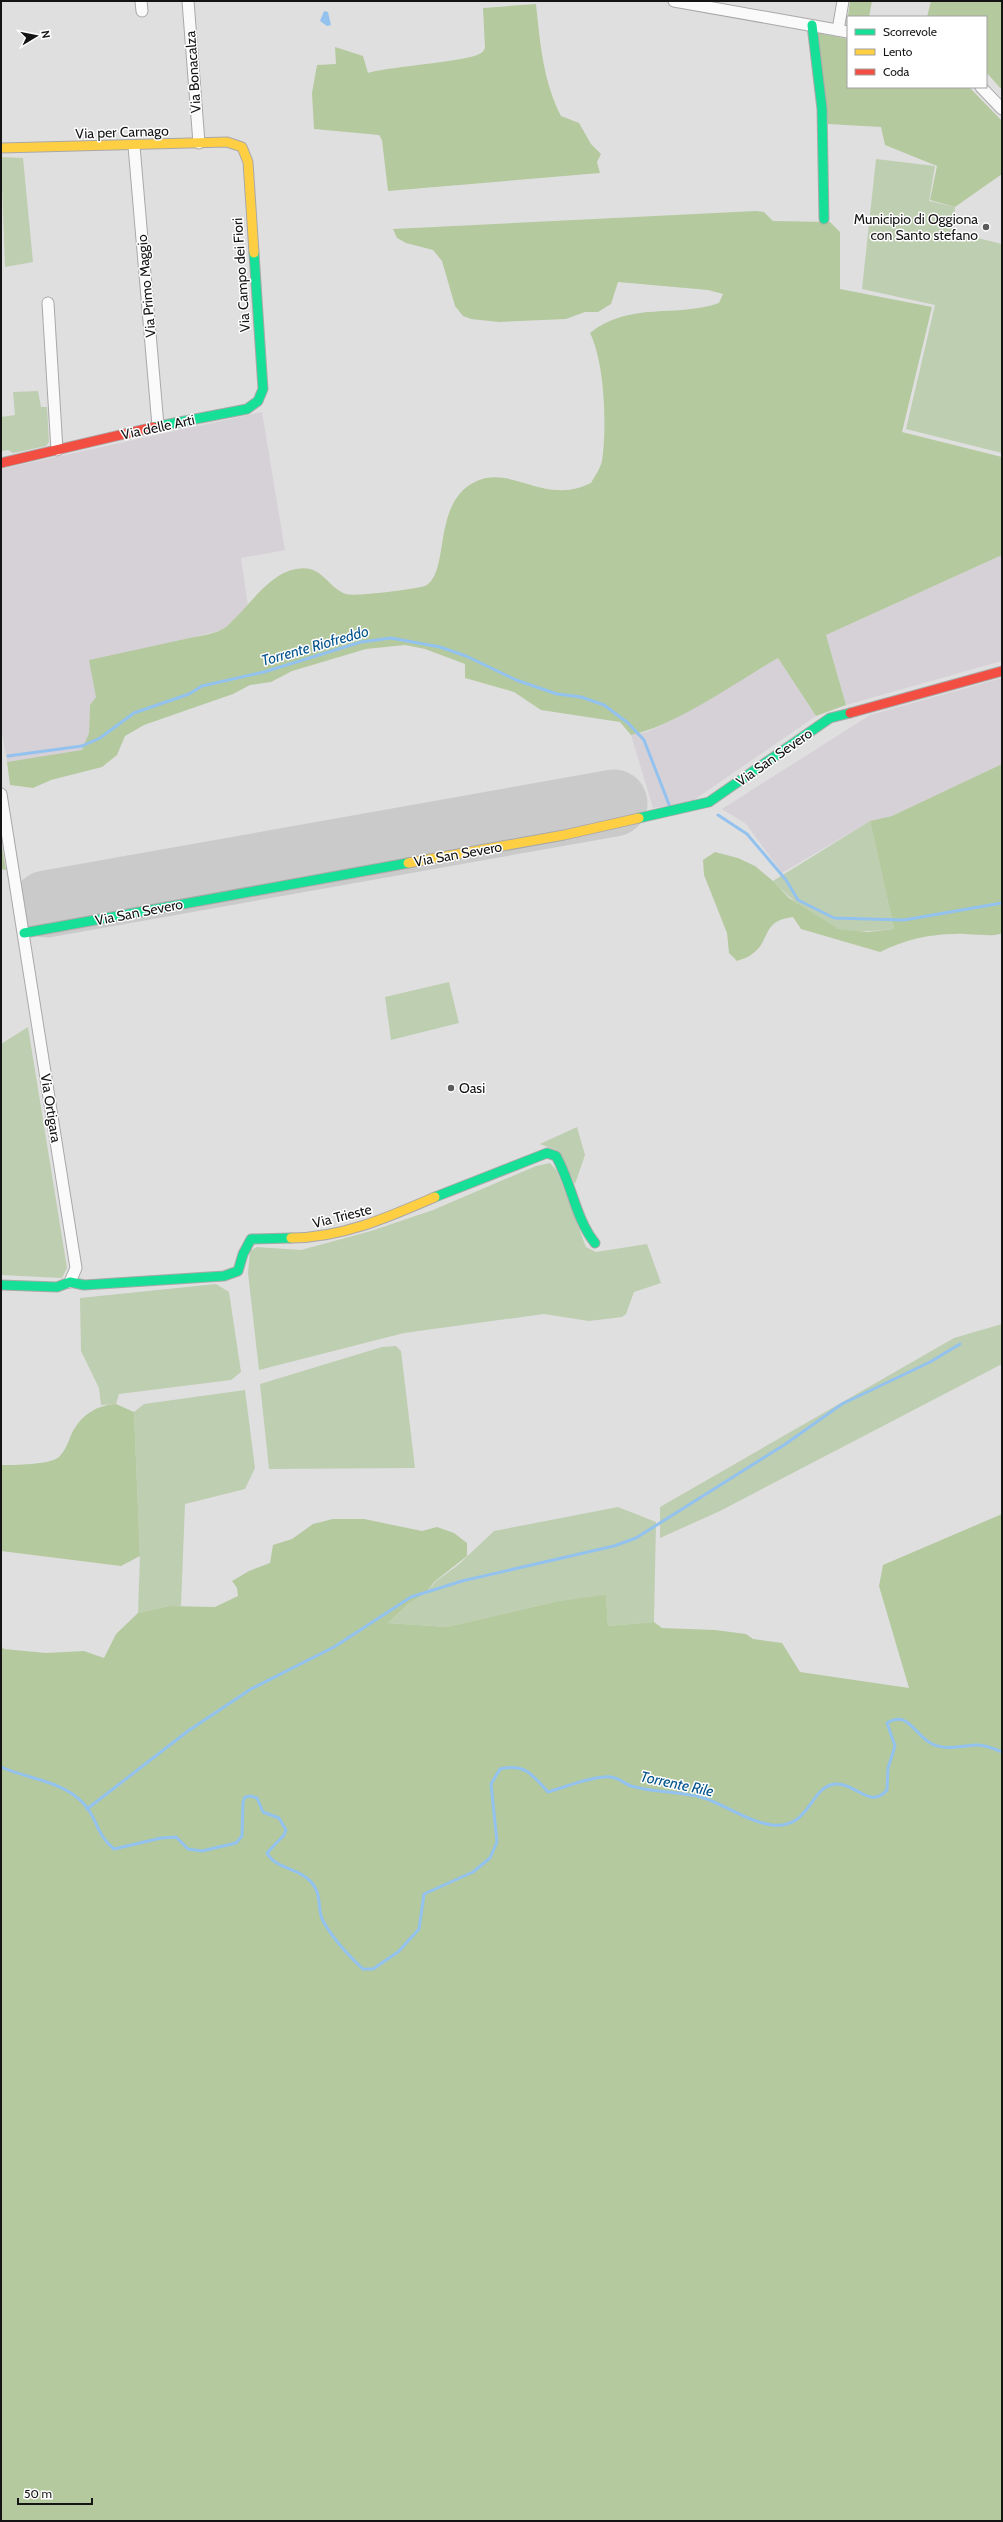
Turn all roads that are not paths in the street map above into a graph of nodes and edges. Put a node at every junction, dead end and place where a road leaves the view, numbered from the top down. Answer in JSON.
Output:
{"nodes":[{"id":1,"x":188,"y":1,"type":"edge"},
{"id":2,"x":674,"y":1,"type":"edge"},
{"id":3,"x":843,"y":1,"type":"edge"},
{"id":4,"x":812,"y":25,"type":"junction"},
{"id":5,"x":843,"y":31,"type":"edge"},
{"id":6,"x":982,"y":88,"type":"edge"},
{"id":7,"x":1002,"y":109,"type":"edge"},
{"id":8,"x":199,"y":143,"type":"junction"},
{"id":9,"x":134,"y":146,"type":"junction"},
{"id":10,"x":242,"y":147,"type":"joint"},
{"id":11,"x":1,"y":148,"type":"edge"},
{"id":12,"x":824,"y":219,"type":"dead end"},
{"id":13,"x":48,"y":303,"type":"dead end"},
{"id":14,"x":258,"y":401,"type":"joint"},
{"id":15,"x":158,"y":426,"type":"junction"},
{"id":16,"x":57,"y":450,"type":"junction"},
{"id":17,"x":1,"y":463,"type":"edge"},
{"id":18,"x":1002,"y":671,"type":"edge"},
{"id":19,"x":1,"y":794,"type":"edge"},
{"id":20,"x":24,"y":933,"type":"junction"},
{"id":21,"x":595,"y":1243,"type":"dead end"},
{"id":22,"x":70,"y":1282,"type":"junction"},
{"id":23,"x":1,"y":1285,"type":"edge"}],
"edges":[{"from":1,"to":8,"type":"street","name":"Via Bonacalza"},
{"from":2,"to":4,"type":"street"},
{"from":3,"to":5,"type":"street"},
{"from":4,"to":5,"type":"street"},
{"from":4,"to":12,"type":"street"},
{"from":6,"to":7,"type":"street"},
{"from":8,"to":9,"type":"street","name":"Via per Carnago"},
{"from":8,"to":10,"type":"street","name":"Via per Carnago"},
{"from":9,"to":11,"type":"street","name":"Via per Carnago"},
{"from":9,"to":15,"type":"street","name":"Via Primo Maggio"},
{"from":10,"to":14,"type":"street","name":"Via Campo dei Fiori"},
{"from":13,"to":16,"type":"street"},
{"from":14,"to":15,"type":"street","name":"Via delle Arti"},
{"from":15,"to":16,"type":"street","name":"Via delle Arti"},
{"from":16,"to":17,"type":"street","name":"Via delle Arti"},
{"from":18,"to":20,"type":"street","name":"Via San Severo"},
{"from":19,"to":20,"type":"street"},
{"from":20,"to":22,"type":"street","name":"Via Ortigara"},
{"from":21,"to":22,"type":"street","name":"Via Trieste"},
{"from":22,"to":23,"type":"street","name":"Via Trieste"}]}
